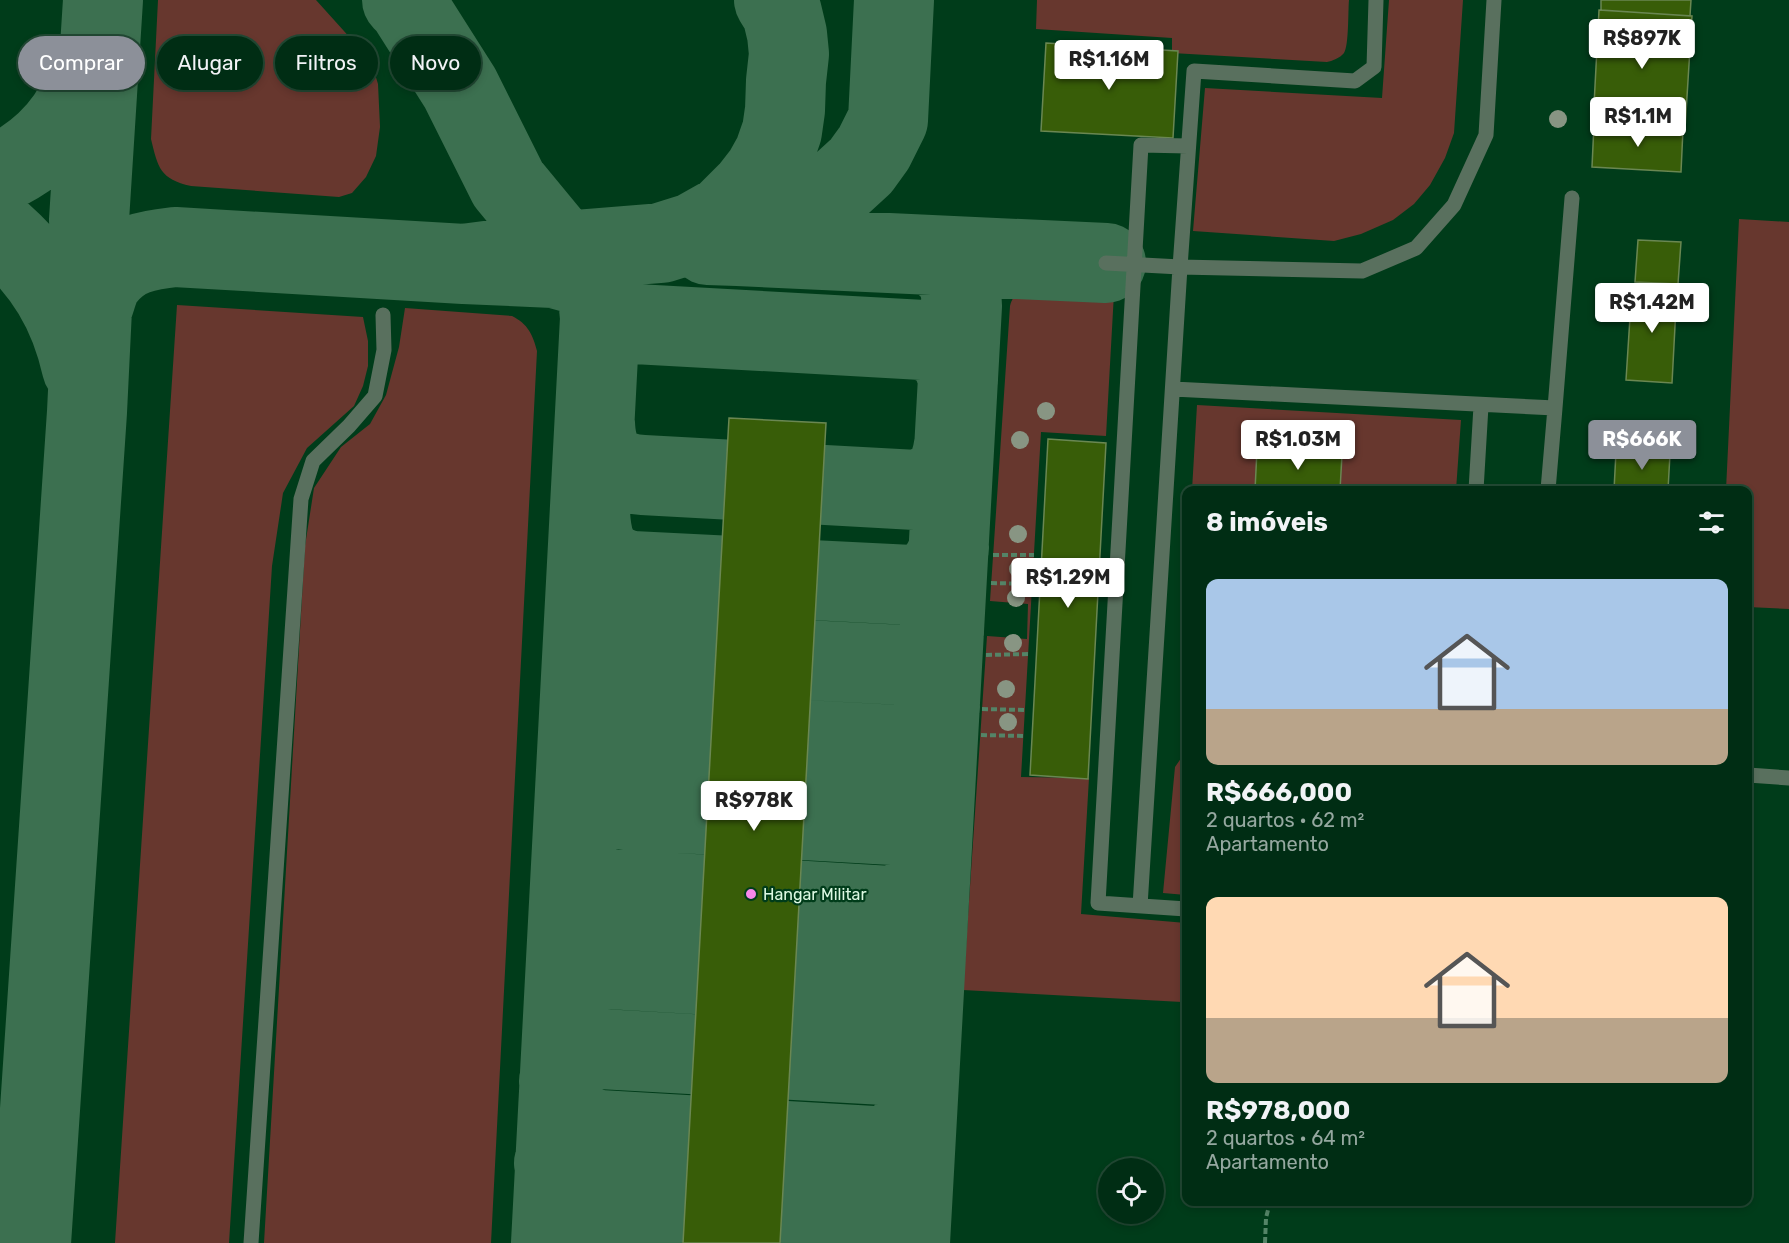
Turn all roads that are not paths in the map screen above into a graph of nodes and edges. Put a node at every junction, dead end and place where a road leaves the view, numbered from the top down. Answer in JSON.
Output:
{"nodes":[{"id":1,"x":1376,"y":0,"type":"edge"},
{"id":2,"x":1494,"y":0,"type":"edge"},
{"id":3,"x":1188,"y":146,"type":"junction"},
{"id":4,"x":1572,"y":198,"type":"dead end"},
{"id":5,"x":1106,"y":263,"type":"dead end"},
{"id":6,"x":1134,"y":265,"type":"junction"},
{"id":7,"x":1180,"y":267,"type":"junction"},
{"id":8,"x":383,"y":315,"type":"dead end"},
{"id":9,"x":1173,"y":389,"type":"junction"},
{"id":10,"x":1481,"y":406,"type":"junction"},
{"id":11,"x":1555,"y":408,"type":"junction"},
{"id":12,"x":1476,"y":486,"type":"edge"},
{"id":13,"x":1548,"y":486,"type":"edge"},
{"id":14,"x":1752,"y":775,"type":"edge"},
{"id":15,"x":1789,"y":778,"type":"edge"},
{"id":16,"x":1140,"y":906,"type":"junction"},
{"id":17,"x":1182,"y":909,"type":"edge"},
{"id":18,"x":250,"y":1243,"type":"edge"}],
"edges":[{"from":1,"to":3,"type":"lane"},
{"from":2,"to":7,"type":"lane"},
{"from":3,"to":6,"type":"lane"},
{"from":3,"to":7,"type":"lane"},
{"from":4,"to":11,"type":"lane"},
{"from":5,"to":6,"type":"lane"},
{"from":6,"to":7,"type":"lane"},
{"from":6,"to":16,"type":"lane"},
{"from":7,"to":9,"type":"lane"},
{"from":8,"to":18,"type":"lane"},
{"from":9,"to":10,"type":"lane"},
{"from":9,"to":16,"type":"lane"},
{"from":10,"to":11,"type":"lane"},
{"from":10,"to":12,"type":"lane"},
{"from":11,"to":13,"type":"lane"},
{"from":14,"to":15,"type":"lane"},
{"from":16,"to":17,"type":"lane"}]}
